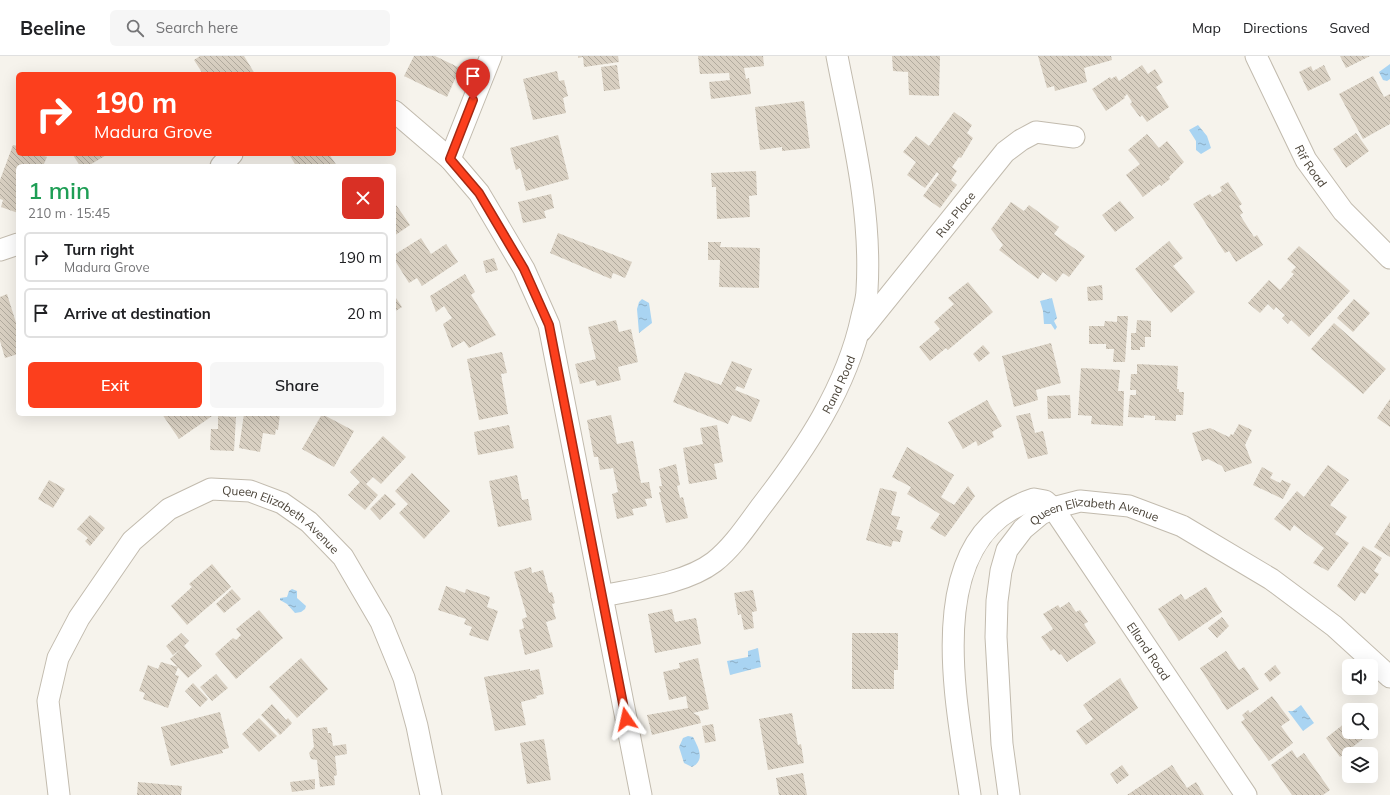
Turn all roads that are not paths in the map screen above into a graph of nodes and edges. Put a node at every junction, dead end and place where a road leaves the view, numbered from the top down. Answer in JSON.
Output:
{"nodes":[{"id":1,"x":491,"y":56,"type":"edge"},
{"id":2,"x":837,"y":56,"type":"edge"},
{"id":3,"x":1256,"y":56,"type":"edge"},
{"id":4,"x":396,"y":113,"type":"edge"},
{"id":5,"x":1074,"y":137,"type":"dead end"},
{"id":6,"x":230,"y":156,"type":"edge"},
{"id":7,"x":450,"y":159,"type":"junction"},
{"id":8,"x":223,"y":164,"type":"edge"},
{"id":9,"x":16,"y":245,"type":"edge"},
{"id":10,"x":0,"y":250,"type":"edge"},
{"id":11,"x":1390,"y":258,"type":"edge"},
{"id":12,"x":858,"y":335,"type":"junction"},
{"id":13,"x":1053,"y":508,"type":"junction"},
{"id":14,"x":602,"y":596,"type":"junction"},
{"id":15,"x":1390,"y":677,"type":"edge"},
{"id":16,"x":59,"y":795,"type":"edge"},
{"id":17,"x":430,"y":795,"type":"edge"},
{"id":18,"x":641,"y":795,"type":"edge"},
{"id":19,"x":970,"y":795,"type":"edge"},
{"id":20,"x":1009,"y":795,"type":"edge"},
{"id":21,"x":1246,"y":795,"type":"edge"}],
"edges":[{"from":1,"to":7,"type":"street"},
{"from":2,"to":12,"type":"street","name":"Rand Road"},
{"from":3,"to":11,"type":"street","name":"Rif Road"},
{"from":4,"to":7,"type":"street"},
{"from":5,"to":12,"type":"street","name":"Rus Place"},
{"from":6,"to":8,"type":"street"},
{"from":7,"to":14,"type":"street"},
{"from":9,"to":10,"type":"street"},
{"from":12,"to":14,"type":"street","name":"Rand Road"},
{"from":13,"to":15,"type":"street","name":"Queen Elizabeth Avenue"},
{"from":13,"to":19,"type":"street"},
{"from":13,"to":20,"type":"street","name":"Queen Elizabeth Avenue"},
{"from":13,"to":21,"type":"street","name":"Elland Road"},
{"from":14,"to":18,"type":"street"},
{"from":16,"to":17,"type":"street","name":"Queen Elizabeth Avenue"}]}
